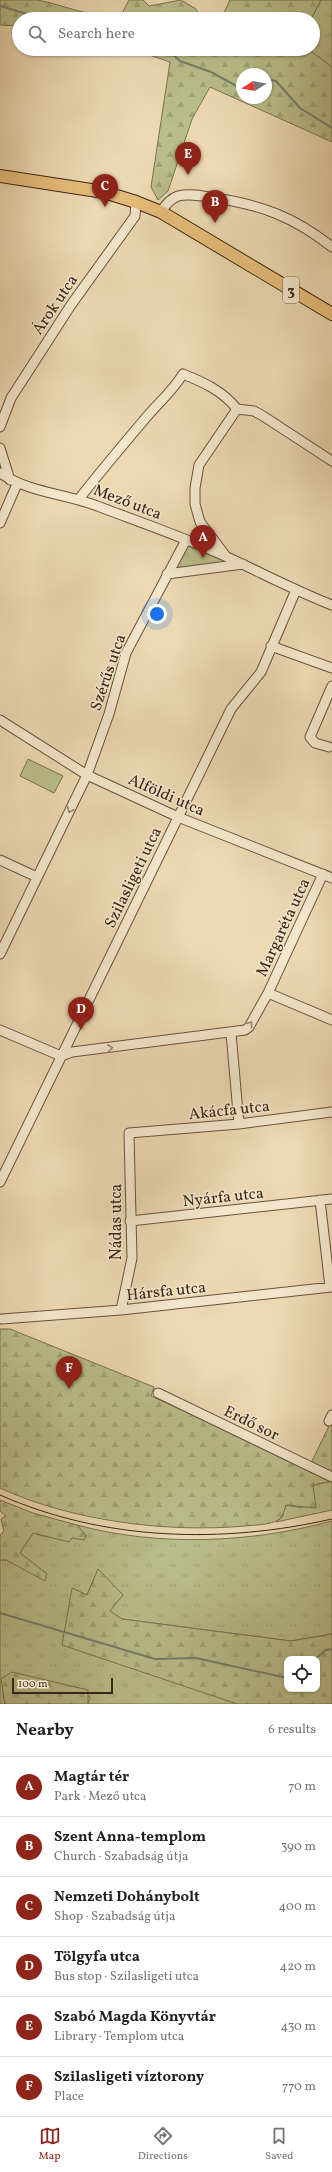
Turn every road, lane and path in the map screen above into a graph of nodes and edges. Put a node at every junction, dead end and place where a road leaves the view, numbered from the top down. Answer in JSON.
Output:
{"nodes":[{"id":1,"x":0,"y":176,"type":"edge"},
{"id":2,"x":136,"y":202,"type":"junction"},
{"id":3,"x":161,"y":212,"type":"junction"},
{"id":4,"x":332,"y":247,"type":"edge"},
{"id":5,"x":332,"y":314,"type":"edge"},
{"id":6,"x":237,"y":409,"type":"junction"},
{"id":7,"x":0,"y":427,"type":"edge"},
{"id":8,"x":0,"y":448,"type":"edge"},
{"id":9,"x":332,"y":462,"type":"edge"},
{"id":10,"x":0,"y":473,"type":"edge"},
{"id":11,"x":13,"y":482,"type":"junction"},
{"id":12,"x":79,"y":499,"type":"junction"},
{"id":13,"x":0,"y":523,"type":"edge"},
{"id":14,"x":186,"y":540,"type":"junction"},
{"id":15,"x":226,"y":556,"type":"junction"},
{"id":16,"x":243,"y":564,"type":"junction"},
{"id":17,"x":167,"y":574,"type":"junction"},
{"id":18,"x":296,"y":590,"type":"junction"},
{"id":19,"x":332,"y":605,"type":"edge"},
{"id":20,"x":271,"y":646,"type":"junction"},
{"id":21,"x":332,"y":668,"type":"edge"},
{"id":22,"x":332,"y":686,"type":"edge"},
{"id":23,"x":0,"y":720,"type":"edge"},
{"id":24,"x":329,"y":747,"type":"dead end"},
{"id":25,"x":87,"y":775,"type":"junction"},
{"id":26,"x":178,"y":817,"type":"junction"},
{"id":27,"x":0,"y":860,"type":"edge"},
{"id":28,"x":328,"y":876,"type":"edge"},
{"id":29,"x":38,"y":877,"type":"junction"},
{"id":30,"x":0,"y":954,"type":"edge"},
{"id":31,"x":268,"y":993,"type":"junction"},
{"id":32,"x":332,"y":1020,"type":"edge"},
{"id":33,"x":0,"y":1030,"type":"edge"},
{"id":34,"x":231,"y":1033,"type":"junction"},
{"id":35,"x":60,"y":1056,"type":"junction"},
{"id":36,"x":332,"y":1112,"type":"edge"},
{"id":37,"x":240,"y":1124,"type":"junction"},
{"id":38,"x":129,"y":1133,"type":"joint"},
{"id":39,"x":0,"y":1182,"type":"edge"},
{"id":40,"x":332,"y":1199,"type":"edge"},
{"id":41,"x":320,"y":1200,"type":"junction"},
{"id":42,"x":130,"y":1221,"type":"junction"},
{"id":43,"x":331,"y":1287,"type":"edge"},
{"id":44,"x":121,"y":1310,"type":"junction"},
{"id":45,"x":2,"y":1320,"type":"dead end"},
{"id":46,"x":158,"y":1393,"type":"dead end"},
{"id":47,"x":332,"y":1477,"type":"edge"}],
"edges":[{"from":1,"to":2,"type":"main road","number":"3"},
{"from":2,"to":3,"type":"main road","number":"3"},
{"from":2,"to":7,"type":"street","name":"Árok utca"},
{"from":3,"to":4,"type":"street"},
{"from":3,"to":5,"type":"main road","number":"3"},
{"from":6,"to":9,"type":"street"},
{"from":6,"to":12,"type":"street"},
{"from":6,"to":15,"type":"street"},
{"from":8,"to":11,"type":"street"},
{"from":10,"to":11,"type":"street","name":"Mező utca"},
{"from":11,"to":12,"type":"street","name":"Mező utca"},
{"from":11,"to":13,"type":"street"},
{"from":12,"to":14,"type":"street","name":"Mező utca"},
{"from":14,"to":15,"type":"street","name":"Mező utca"},
{"from":14,"to":17,"type":"street","name":"Szérűs utca"},
{"from":15,"to":16,"type":"street","name":"Mező utca"},
{"from":16,"to":17,"type":"street"},
{"from":16,"to":18,"type":"street","name":"Mező utca"},
{"from":17,"to":25,"type":"street","name":"Szérűs utca"},
{"from":18,"to":19,"type":"street","name":"Mező utca"},
{"from":18,"to":20,"type":"street","name":"Szilasligeti utca"},
{"from":20,"to":21,"type":"street"},
{"from":20,"to":26,"type":"street","name":"Szilasligeti utca"},
{"from":22,"to":24,"type":"street"},
{"from":23,"to":25,"type":"street","name":"Alföldi utca"},
{"from":25,"to":26,"type":"street","name":"Alföldi utca"},
{"from":25,"to":29,"type":"street","name":"Szérűs utca","one_way":true},
{"from":26,"to":28,"type":"street","name":"Alföldi utca"},
{"from":26,"to":35,"type":"street","name":"Szilasligeti utca"},
{"from":27,"to":29,"type":"street"},
{"from":28,"to":31,"type":"street","name":"Margaréta utca"},
{"from":29,"to":30,"type":"street","name":"Szérűs utca"},
{"from":31,"to":32,"type":"street"},
{"from":34,"to":31,"type":"street","name":"Margaréta utca","one_way":true},
{"from":33,"to":35,"type":"street"},
{"from":35,"to":34,"type":"street","name":"Margaréta utca","one_way":true},
{"from":34,"to":37,"type":"street"},
{"from":35,"to":39,"type":"street","name":"Szilasligeti utca"},
{"from":36,"to":37,"type":"street","name":"Akácfa utca"},
{"from":37,"to":38,"type":"street","name":"Akácfa utca"},
{"from":38,"to":42,"type":"street","name":"Nádas utca"},
{"from":40,"to":41,"type":"street","name":"Nyárfa utca"},
{"from":41,"to":42,"type":"street","name":"Nyárfa utca"},
{"from":41,"to":43,"type":"street"},
{"from":42,"to":44,"type":"street","name":"Nádas utca"},
{"from":43,"to":44,"type":"street","name":"Hársfa utca"},
{"from":44,"to":45,"type":"street","name":"Hársfa utca"},
{"from":46,"to":47,"type":"street","name":"Erdő sor"}]}
